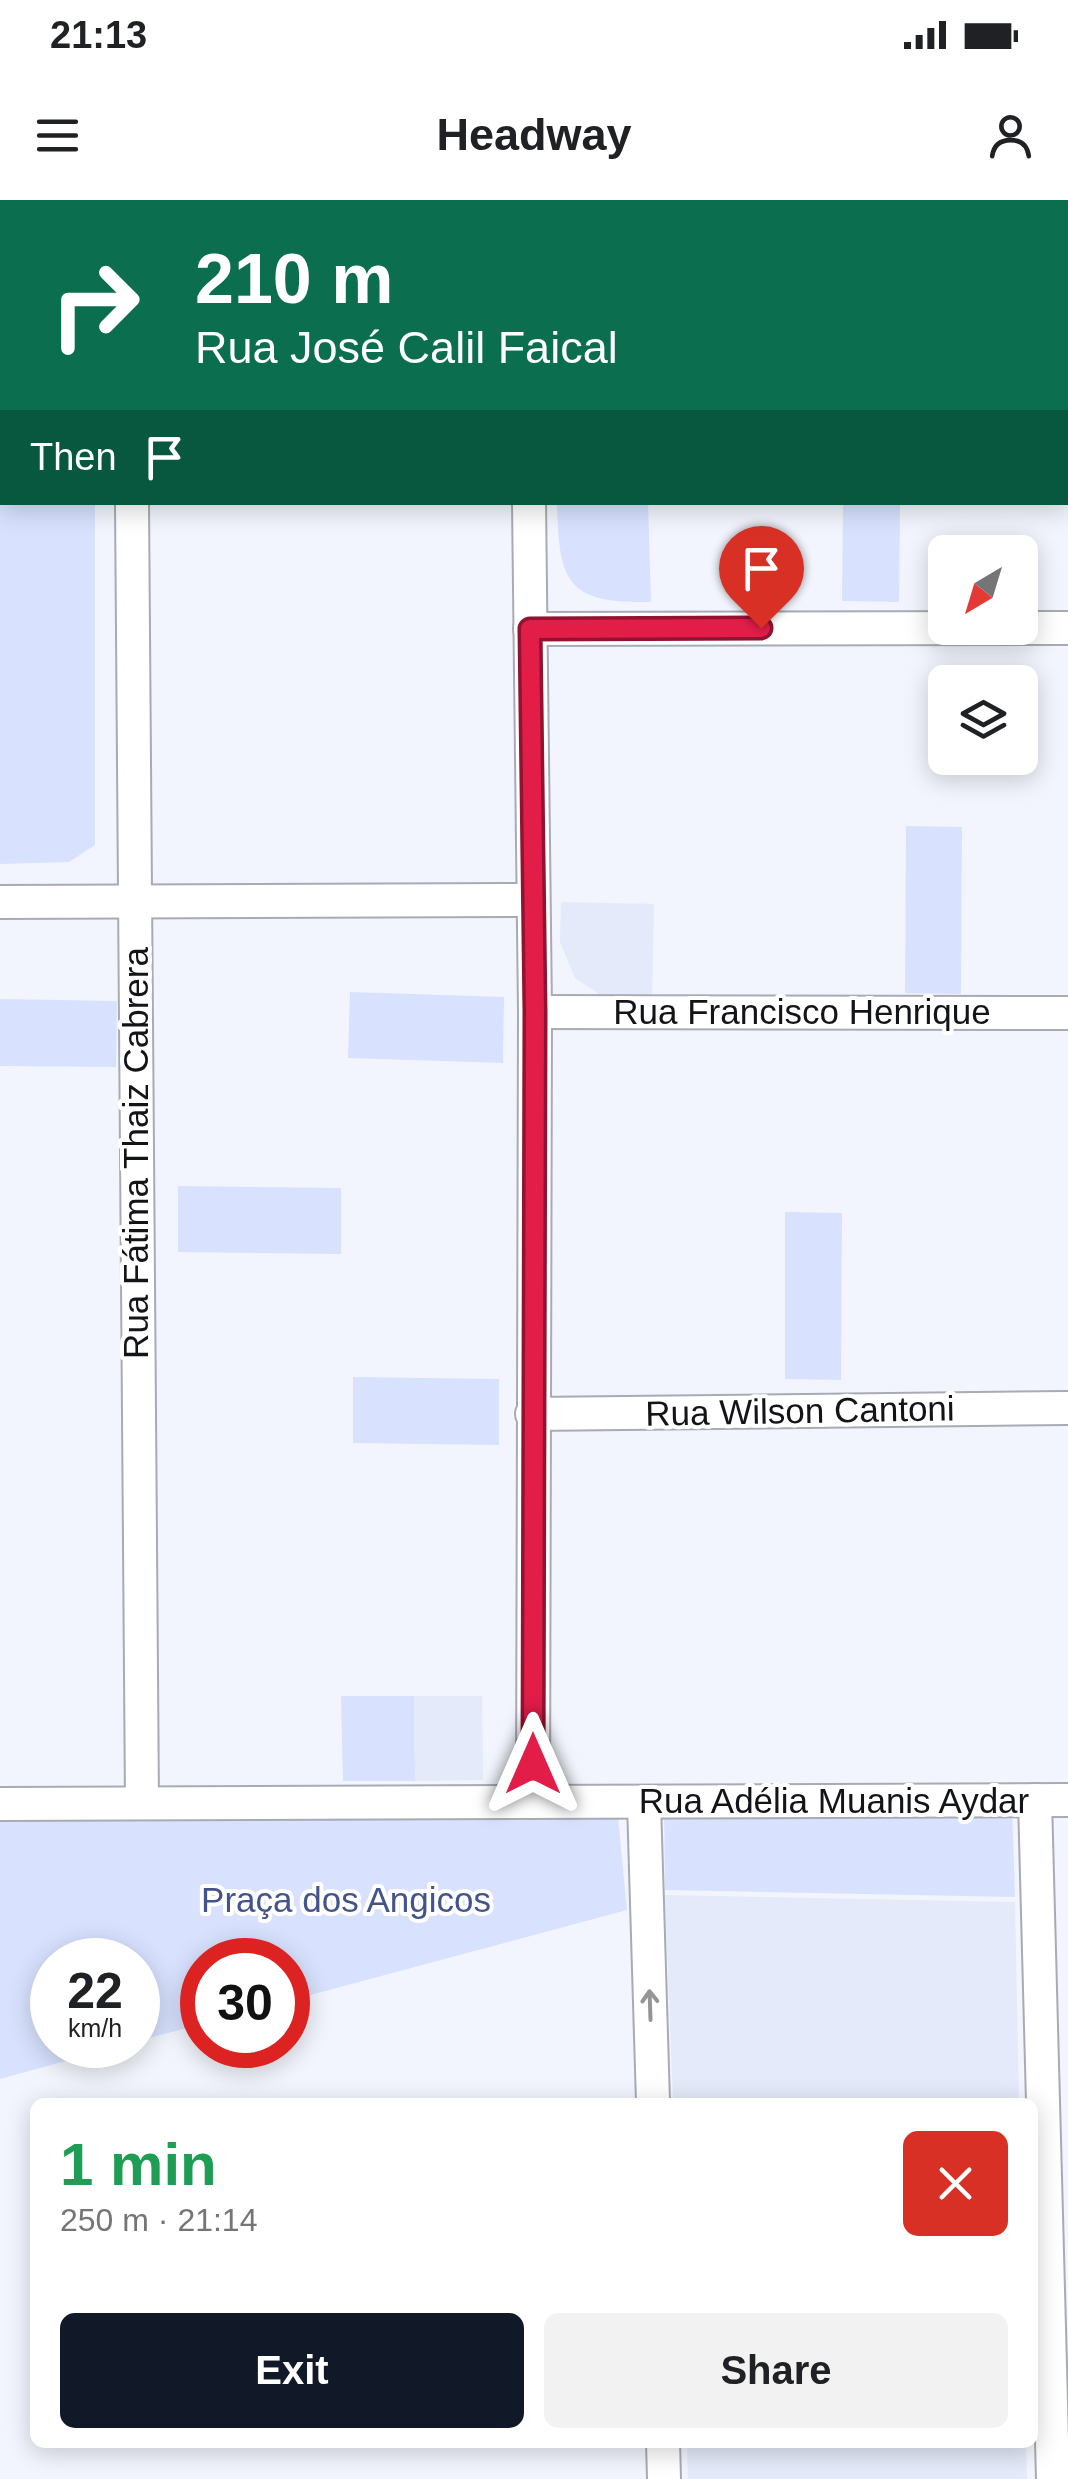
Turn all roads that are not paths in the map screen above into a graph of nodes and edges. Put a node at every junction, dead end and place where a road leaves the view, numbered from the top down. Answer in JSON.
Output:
{"nodes":[{"id":1,"x":132,"y":505,"type":"edge"},
{"id":2,"x":529,"y":505,"type":"edge"},
{"id":3,"x":1068,"y":628,"type":"edge"},
{"id":4,"x":530,"y":629,"type":"junction"},
{"id":5,"x":531,"y":900,"type":"junction"},
{"id":6,"x":0,"y":902,"type":"edge"},
{"id":7,"x":134,"y":902,"type":"junction"},
{"id":8,"x":535,"y":1012,"type":"junction"},
{"id":9,"x":1068,"y":1012,"type":"edge"},
{"id":10,"x":1068,"y":1408,"type":"edge"},
{"id":11,"x":532,"y":1414,"type":"junction"},
{"id":12,"x":1035,"y":1800,"type":"junction"},
{"id":13,"x":1068,"y":1800,"type":"edge"},
{"id":14,"x":533,"y":1802,"type":"junction"},
{"id":15,"x":644,"y":1803,"type":"junction"},
{"id":16,"x":0,"y":1804,"type":"edge"},
{"id":17,"x":142,"y":1804,"type":"junction"},
{"id":18,"x":653,"y":2098,"type":"edge"},
{"id":19,"x":663,"y":2448,"type":"edge"},
{"id":20,"x":664,"y":2479,"type":"edge"},
{"id":21,"x":1054,"y":2479,"type":"edge"}],
"edges":[{"from":1,"to":7,"type":"street","name":"Rua Fátima Thaiz Cabrera"},
{"from":2,"to":4,"type":"street"},
{"from":3,"to":4,"type":"street"},
{"from":4,"to":5,"type":"street"},
{"from":5,"to":7,"type":"street"},
{"from":5,"to":8,"type":"street"},
{"from":6,"to":7,"type":"street"},
{"from":7,"to":17,"type":"street","name":"Rua Fátima Thaiz Cabrera"},
{"from":8,"to":9,"type":"street","name":"Rua Francisco Henrique"},
{"from":8,"to":11,"type":"street"},
{"from":10,"to":11,"type":"street","name":"Rua Wilson Cantoni"},
{"from":11,"to":14,"type":"street"},
{"from":12,"to":13,"type":"street","name":"Rua Adélia Muanis Aydar"},
{"from":12,"to":15,"type":"street","name":"Rua Adélia Muanis Aydar"},
{"from":12,"to":21,"type":"street"},
{"from":14,"to":15,"type":"street","name":"Rua Adélia Muanis Aydar"},
{"from":14,"to":17,"type":"street","name":"Rua Adélia Muanis Aydar"},
{"from":18,"to":15,"type":"street","one_way":true},
{"from":16,"to":17,"type":"street","name":"Rua Adélia Muanis Aydar"},
{"from":19,"to":20,"type":"street"}]}
